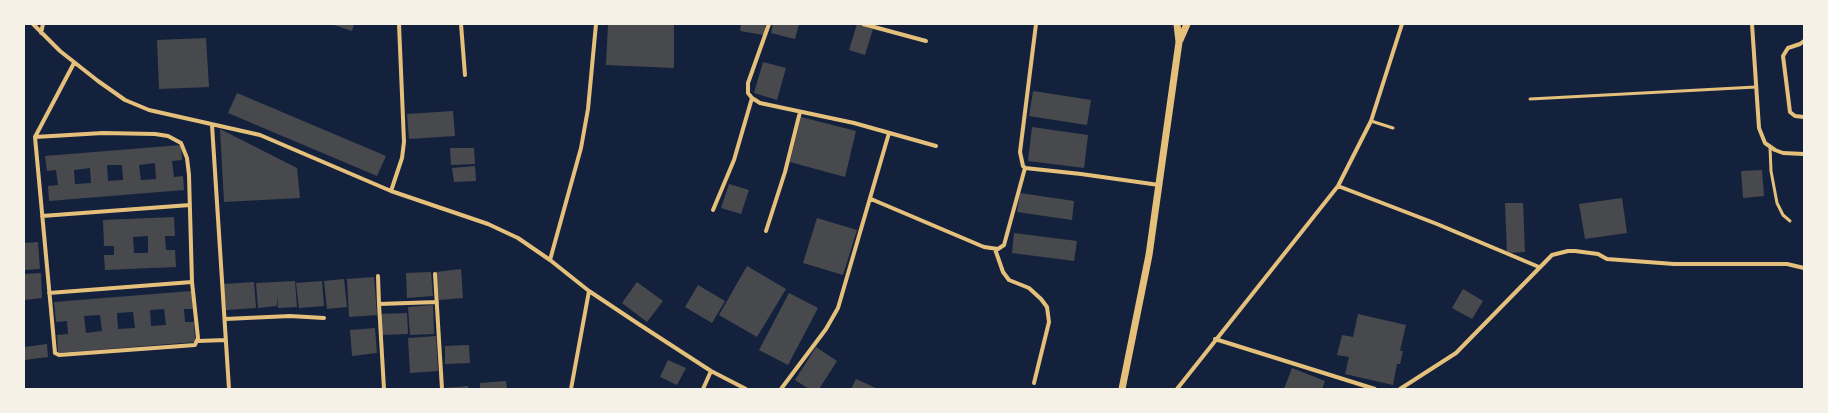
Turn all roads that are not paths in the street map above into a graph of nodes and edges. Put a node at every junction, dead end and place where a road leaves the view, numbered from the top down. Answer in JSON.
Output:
{"nodes":[{"id":1,"x":33,"y":24,"type":"edge"},
{"id":2,"x":43,"y":24,"type":"edge"},
{"id":3,"x":399,"y":24,"type":"edge"},
{"id":4,"x":461,"y":24,"type":"edge"},
{"id":5,"x":596,"y":24,"type":"edge"},
{"id":6,"x":769,"y":24,"type":"edge"},
{"id":7,"x":863,"y":24,"type":"edge"},
{"id":8,"x":1036,"y":24,"type":"edge"},
{"id":9,"x":1177,"y":24,"type":"edge"},
{"id":10,"x":1187,"y":24,"type":"edge"},
{"id":11,"x":1402,"y":24,"type":"edge"},
{"id":12,"x":1752,"y":24,"type":"edge"},
{"id":13,"x":41,"y":33,"type":"junction"},
{"id":14,"x":926,"y":41,"type":"dead end"},
{"id":15,"x":1804,"y":41,"type":"edge"},
{"id":16,"x":1179,"y":42,"type":"junction"},
{"id":17,"x":74,"y":63,"type":"junction"},
{"id":18,"x":465,"y":75,"type":"dead end"},
{"id":19,"x":1756,"y":87,"type":"junction"},
{"id":20,"x":752,"y":98,"type":"junction"},
{"id":21,"x":1530,"y":99,"type":"dead end"},
{"id":22,"x":800,"y":112,"type":"junction"},
{"id":23,"x":1804,"y":117,"type":"edge"},
{"id":24,"x":1371,"y":121,"type":"junction"},
{"id":25,"x":212,"y":124,"type":"junction"},
{"id":26,"x":1393,"y":128,"type":"dead end"},
{"id":27,"x":889,"y":134,"type":"junction"},
{"id":28,"x":35,"y":137,"type":"junction"},
{"id":29,"x":936,"y":146,"type":"dead end"},
{"id":30,"x":1770,"y":147,"type":"junction"},
{"id":31,"x":1804,"y":154,"type":"edge"},
{"id":32,"x":1025,"y":168,"type":"junction"},
{"id":33,"x":1159,"y":185,"type":"junction"},
{"id":34,"x":1338,"y":186,"type":"junction"},
{"id":35,"x":391,"y":191,"type":"junction"},
{"id":36,"x":871,"y":199,"type":"junction"},
{"id":37,"x":190,"y":205,"type":"junction"},
{"id":38,"x":712,"y":210,"type":"dead end"},
{"id":39,"x":42,"y":216,"type":"junction"},
{"id":40,"x":1790,"y":221,"type":"dead end"},
{"id":41,"x":766,"y":231,"type":"dead end"},
{"id":42,"x":995,"y":249,"type":"junction"},
{"id":43,"x":550,"y":260,"type":"junction"},
{"id":44,"x":1539,"y":267,"type":"junction"},
{"id":45,"x":1804,"y":268,"type":"edge"},
{"id":46,"x":435,"y":274,"type":"dead end"},
{"id":47,"x":378,"y":276,"type":"dead end"},
{"id":48,"x":192,"y":282,"type":"junction"},
{"id":49,"x":589,"y":291,"type":"junction"},
{"id":50,"x":49,"y":293,"type":"junction"},
{"id":51,"x":436,"y":302,"type":"junction"},
{"id":52,"x":379,"y":304,"type":"junction"},
{"id":53,"x":324,"y":318,"type":"dead end"},
{"id":54,"x":225,"y":319,"type":"junction"},
{"id":55,"x":1215,"y":339,"type":"junction"},
{"id":56,"x":226,"y":340,"type":"junction"},
{"id":57,"x":198,"y":341,"type":"junction"},
{"id":58,"x":711,"y":371,"type":"junction"},
{"id":59,"x":1034,"y":383,"type":"dead end"},
{"id":60,"x":1362,"y":384,"type":"junction"},
{"id":61,"x":229,"y":389,"type":"edge"},
{"id":62,"x":384,"y":389,"type":"edge"},
{"id":63,"x":442,"y":389,"type":"edge"},
{"id":64,"x":571,"y":389,"type":"edge"},
{"id":65,"x":703,"y":389,"type":"edge"},
{"id":66,"x":746,"y":389,"type":"edge"},
{"id":67,"x":781,"y":389,"type":"edge"},
{"id":68,"x":1122,"y":389,"type":"edge"},
{"id":69,"x":1177,"y":389,"type":"edge"},
{"id":70,"x":1359,"y":389,"type":"edge"},
{"id":71,"x":1375,"y":389,"type":"edge"},
{"id":72,"x":1400,"y":389,"type":"edge"}],
"edges":[{"from":1,"to":13,"type":"street"},
{"from":2,"to":13,"type":"street"},
{"from":3,"to":35,"type":"street"},
{"from":4,"to":18,"type":"street"},
{"from":5,"to":43,"type":"street"},
{"from":6,"to":20,"type":"street"},
{"from":7,"to":14,"type":"street"},
{"from":8,"to":32,"type":"street"},
{"from":9,"to":16,"type":"street"},
{"from":10,"to":16,"type":"street"},
{"from":11,"to":24,"type":"street"},
{"from":12,"to":19,"type":"street"},
{"from":13,"to":17,"type":"street"},
{"from":15,"to":23,"type":"street"},
{"from":16,"to":33,"type":"street"},
{"from":17,"to":25,"type":"street"},
{"from":17,"to":28,"type":"street"},
{"from":19,"to":21,"type":"lane"},
{"from":19,"to":30,"type":"street"},
{"from":20,"to":22,"type":"street"},
{"from":20,"to":38,"type":"street"},
{"from":22,"to":27,"type":"street"},
{"from":22,"to":41,"type":"street"},
{"from":24,"to":26,"type":"lane"},
{"from":24,"to":34,"type":"street"},
{"from":25,"to":35,"type":"street"},
{"from":25,"to":54,"type":"street"},
{"from":27,"to":29,"type":"street"},
{"from":27,"to":36,"type":"street"},
{"from":28,"to":37,"type":"street"},
{"from":28,"to":39,"type":"street"},
{"from":30,"to":31,"type":"street"},
{"from":30,"to":40,"type":"lane"},
{"from":32,"to":33,"type":"street"},
{"from":32,"to":42,"type":"street"},
{"from":33,"to":68,"type":"street"},
{"from":34,"to":44,"type":"street"},
{"from":34,"to":55,"type":"street"},
{"from":35,"to":43,"type":"street"},
{"from":36,"to":42,"type":"street"},
{"from":36,"to":67,"type":"street"},
{"from":37,"to":39,"type":"street"},
{"from":37,"to":48,"type":"street"},
{"from":39,"to":50,"type":"street"},
{"from":42,"to":59,"type":"street"},
{"from":43,"to":49,"type":"street"},
{"from":44,"to":45,"type":"street"},
{"from":44,"to":72,"type":"street"},
{"from":46,"to":51,"type":"street"},
{"from":47,"to":52,"type":"street"},
{"from":48,"to":50,"type":"street"},
{"from":48,"to":57,"type":"street"},
{"from":49,"to":58,"type":"street"},
{"from":49,"to":64,"type":"street"},
{"from":50,"to":57,"type":"street"},
{"from":51,"to":52,"type":"street"},
{"from":51,"to":63,"type":"street"},
{"from":52,"to":62,"type":"street"},
{"from":53,"to":54,"type":"street"},
{"from":54,"to":56,"type":"street"},
{"from":55,"to":60,"type":"street"},
{"from":55,"to":69,"type":"street"},
{"from":56,"to":57,"type":"street"},
{"from":56,"to":61,"type":"street"},
{"from":58,"to":65,"type":"street"},
{"from":58,"to":66,"type":"street"},
{"from":60,"to":70,"type":"street"},
{"from":60,"to":71,"type":"street"}]}
